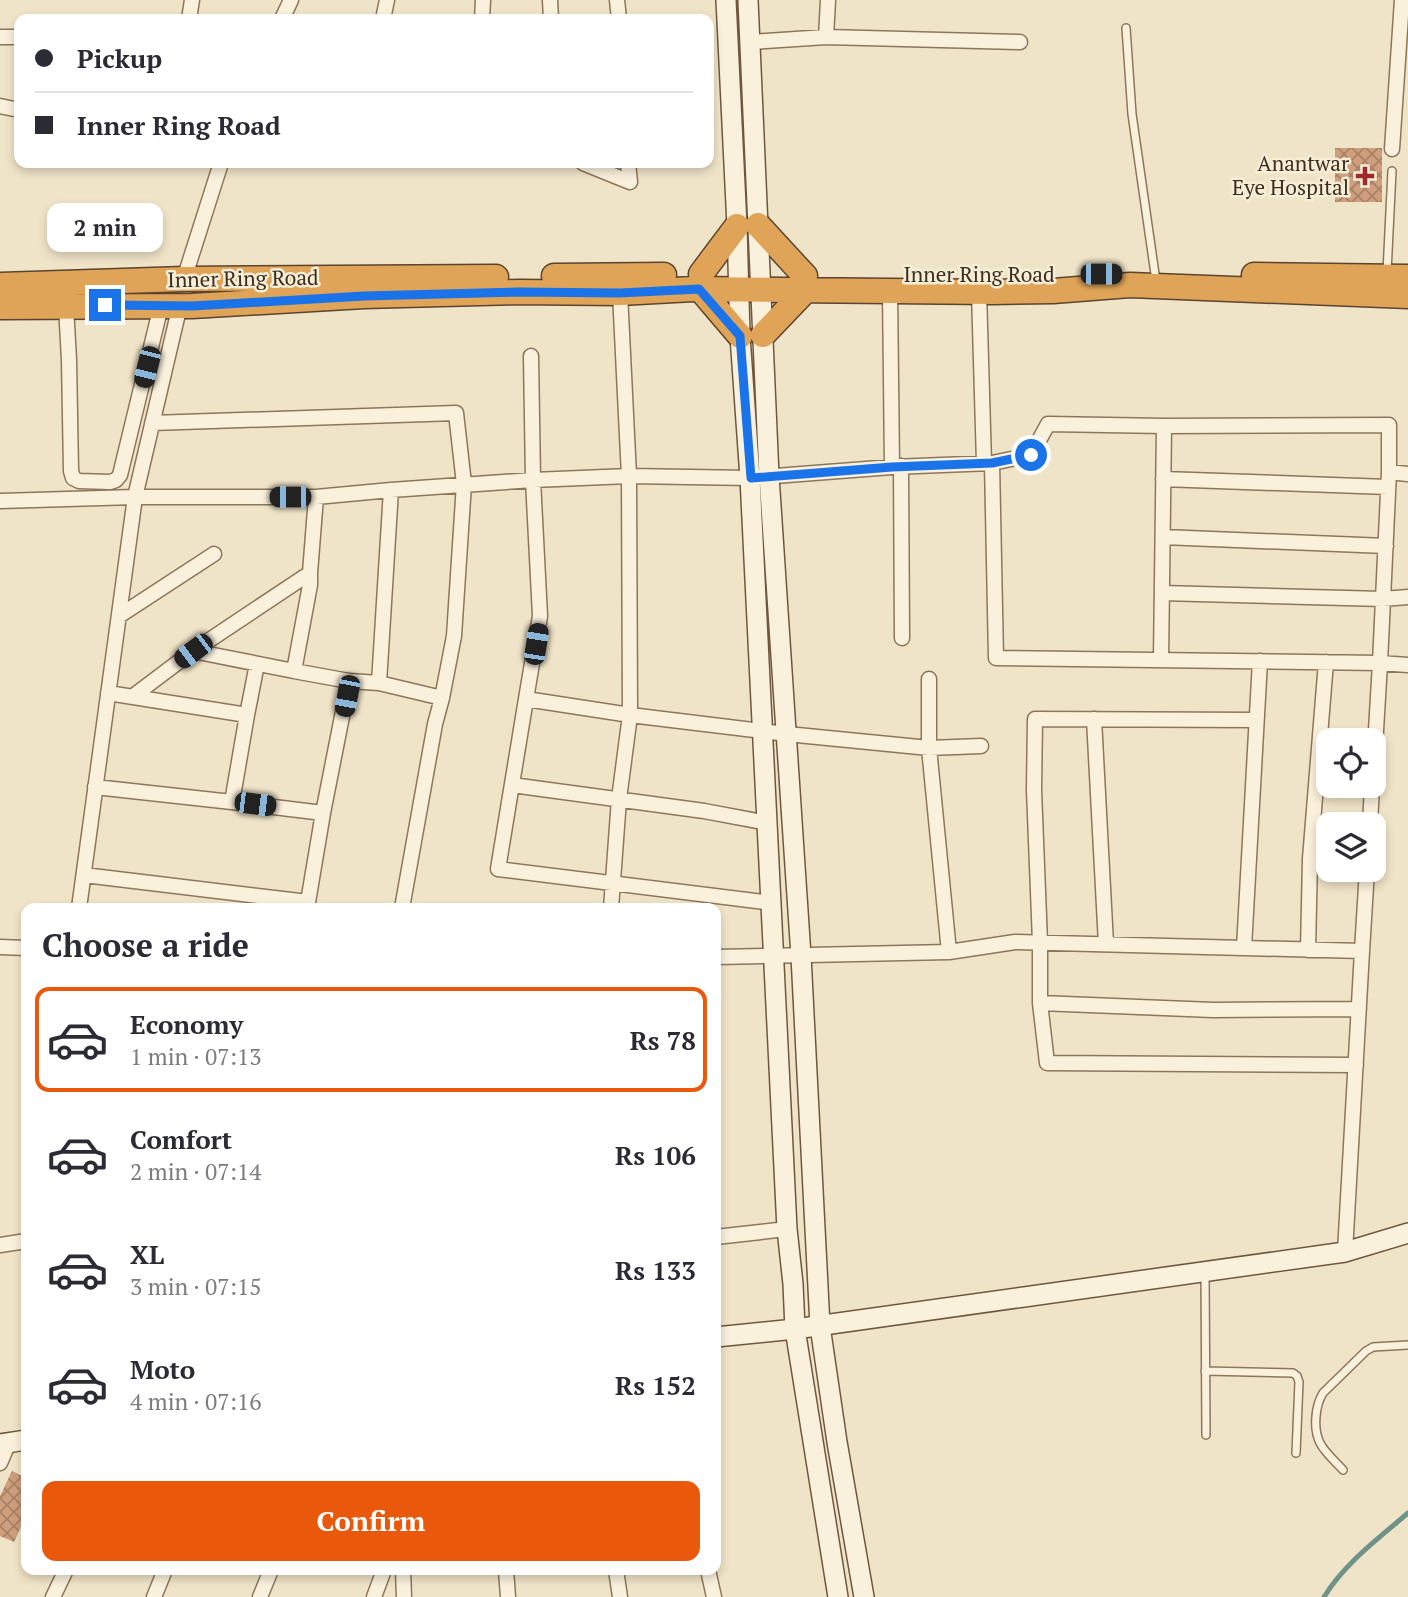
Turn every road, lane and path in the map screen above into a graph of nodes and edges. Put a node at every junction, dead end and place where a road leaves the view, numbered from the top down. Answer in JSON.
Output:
{"nodes":[{"id":1,"x":726,"y":0,"type":"edge"},
{"id":2,"x":748,"y":0,"type":"edge"},
{"id":3,"x":828,"y":0,"type":"edge"},
{"id":4,"x":1402,"y":0,"type":"edge"},
{"id":5,"x":1126,"y":28,"type":"dead end"},
{"id":6,"x":826,"y":37,"type":"junction"},
{"id":7,"x":751,"y":42,"type":"junction"},
{"id":8,"x":1020,"y":42,"type":"dead end"},
{"id":9,"x":1392,"y":149,"type":"dead end"},
{"id":10,"x":219,"y":168,"type":"edge"},
{"id":11,"x":595,"y":168,"type":"edge"},
{"id":12,"x":628,"y":168,"type":"edge"},
{"id":13,"x":1392,"y":171,"type":"dead end"},
{"id":14,"x":748,"y":225,"type":"junction"},
{"id":15,"x":1155,"y":274,"type":"junction"},
{"id":16,"x":1397,"y":277,"type":"edge"},
{"id":17,"x":184,"y":279,"type":"junction"},
{"id":18,"x":750,"y":281,"type":"junction"},
{"id":19,"x":700,"y":282,"type":"junction"},
{"id":20,"x":806,"y":283,"type":"junction"},
{"id":21,"x":0,"y":285,"type":"edge"},
{"id":22,"x":890,"y":291,"type":"junction"},
{"id":23,"x":979,"y":292,"type":"junction"},
{"id":24,"x":620,"y":293,"type":"junction"},
{"id":25,"x":1408,"y":296,"type":"edge"},
{"id":26,"x":171,"y":305,"type":"junction"},
{"id":27,"x":66,"y":306,"type":"junction"},
{"id":28,"x":0,"y":307,"type":"edge"},
{"id":29,"x":752,"y":335,"type":"junction"},
{"id":30,"x":531,"y":356,"type":"dead end"},
{"id":31,"x":152,"y":423,"type":"junction"},
{"id":32,"x":1164,"y":426,"type":"junction"},
{"id":33,"x":988,"y":463,"type":"junction"},
{"id":34,"x":897,"y":467,"type":"junction"},
{"id":35,"x":1389,"y":472,"type":"junction"},
{"id":36,"x":1408,"y":474,"type":"edge"},
{"id":37,"x":629,"y":476,"type":"junction"},
{"id":38,"x":760,"y":477,"type":"junction"},
{"id":39,"x":1163,"y":479,"type":"junction"},
{"id":40,"x":533,"y":480,"type":"junction"},
{"id":41,"x":464,"y":484,"type":"junction"},
{"id":42,"x":1388,"y":487,"type":"junction"},
{"id":43,"x":391,"y":489,"type":"junction"},
{"id":44,"x":135,"y":497,"type":"junction"},
{"id":45,"x":316,"y":497,"type":"junction"},
{"id":46,"x":0,"y":501,"type":"edge"},
{"id":47,"x":1163,"y":537,"type":"junction"},
{"id":48,"x":1386,"y":546,"type":"junction"},
{"id":49,"x":214,"y":554,"type":"dead end"},
{"id":50,"x":310,"y":573,"type":"junction"},
{"id":51,"x":1162,"y":593,"type":"junction"},
{"id":52,"x":1408,"y":597,"type":"edge"},
{"id":53,"x":1383,"y":599,"type":"junction"},
{"id":54,"x":119,"y":616,"type":"junction"},
{"id":55,"x":902,"y":638,"type":"dead end"},
{"id":56,"x":193,"y":651,"type":"junction"},
{"id":57,"x":1161,"y":660,"type":"junction"},
{"id":58,"x":1260,"y":661,"type":"junction"},
{"id":59,"x":1326,"y":662,"type":"junction"},
{"id":60,"x":1380,"y":663,"type":"junction"},
{"id":61,"x":257,"y":664,"type":"junction"},
{"id":62,"x":1408,"y":665,"type":"edge"},
{"id":63,"x":294,"y":671,"type":"junction"},
{"id":64,"x":929,"y":679,"type":"dead end"},
{"id":65,"x":349,"y":681,"type":"junction"},
{"id":66,"x":379,"y":683,"type":"junction"},
{"id":67,"x":108,"y":693,"type":"junction"},
{"id":68,"x":131,"y":697,"type":"junction"},
{"id":69,"x":442,"y":698,"type":"junction"},
{"id":70,"x":527,"y":699,"type":"junction"},
{"id":71,"x":247,"y":715,"type":"junction"},
{"id":72,"x":630,"y":715,"type":"junction"},
{"id":73,"x":1094,"y":719,"type":"junction"},
{"id":74,"x":1256,"y":720,"type":"junction"},
{"id":75,"x":1376,"y":728,"type":"edge"},
{"id":76,"x":763,"y":731,"type":"junction"},
{"id":77,"x":787,"y":734,"type":"junction"},
{"id":78,"x":981,"y":746,"type":"dead end"},
{"id":79,"x":929,"y":748,"type":"junction"},
{"id":80,"x":512,"y":785,"type":"junction"},
{"id":81,"x":96,"y":788,"type":"junction"},
{"id":82,"x":619,"y":799,"type":"junction"},
{"id":83,"x":232,"y":802,"type":"junction"},
{"id":84,"x":323,"y":813,"type":"junction"},
{"id":85,"x":768,"y":823,"type":"junction"},
{"id":86,"x":84,"y":875,"type":"junction"},
{"id":87,"x":1366,"y":882,"type":"edge"},
{"id":88,"x":614,"y":884,"type":"junction"},
{"id":89,"x":80,"y":903,"type":"edge"},
{"id":90,"x":292,"y":903,"type":"edge"},
{"id":91,"x":307,"y":903,"type":"edge"},
{"id":92,"x":403,"y":903,"type":"edge"},
{"id":93,"x":612,"y":903,"type":"edge"},
{"id":94,"x":772,"y":903,"type":"junction"},
{"id":95,"x":1040,"y":942,"type":"junction"},
{"id":96,"x":1106,"y":944,"type":"junction"},
{"id":97,"x":0,"y":947,"type":"edge"},
{"id":98,"x":21,"y":948,"type":"edge"},
{"id":99,"x":1244,"y":948,"type":"junction"},
{"id":100,"x":1308,"y":950,"type":"junction"},
{"id":101,"x":1362,"y":951,"type":"junction"},
{"id":102,"x":949,"y":952,"type":"junction"},
{"id":103,"x":802,"y":956,"type":"junction"},
{"id":104,"x":721,"y":957,"type":"edge"},
{"id":105,"x":774,"y":957,"type":"junction"},
{"id":106,"x":1040,"y":1003,"type":"junction"},
{"id":107,"x":1359,"y":1009,"type":"junction"},
{"id":108,"x":1356,"y":1065,"type":"junction"},
{"id":109,"x":787,"y":1229,"type":"junction"},
{"id":110,"x":1408,"y":1233,"type":"edge"},
{"id":111,"x":721,"y":1236,"type":"edge"},
{"id":112,"x":21,"y":1242,"type":"edge"},
{"id":113,"x":0,"y":1245,"type":"edge"},
{"id":114,"x":1345,"y":1252,"type":"junction"},
{"id":115,"x":1205,"y":1272,"type":"junction"},
{"id":116,"x":820,"y":1326,"type":"junction"},
{"id":117,"x":795,"y":1329,"type":"junction"},
{"id":118,"x":721,"y":1336,"type":"edge"},
{"id":119,"x":1408,"y":1345,"type":"edge"},
{"id":120,"x":1205,"y":1371,"type":"junction"},
{"id":121,"x":1206,"y":1435,"type":"dead end"},
{"id":122,"x":12,"y":1442,"type":"edge"},
{"id":123,"x":1296,"y":1453,"type":"dead end"},
{"id":124,"x":0,"y":1463,"type":"edge"},
{"id":125,"x":1343,"y":1470,"type":"dead end"},
{"id":126,"x":64,"y":1575,"type":"edge"},
{"id":127,"x":163,"y":1575,"type":"edge"},
{"id":128,"x":269,"y":1575,"type":"edge"},
{"id":129,"x":382,"y":1575,"type":"edge"},
{"id":130,"x":403,"y":1575,"type":"edge"},
{"id":131,"x":507,"y":1575,"type":"edge"},
{"id":132,"x":617,"y":1575,"type":"edge"},
{"id":133,"x":709,"y":1575,"type":"edge"},
{"id":134,"x":53,"y":1597,"type":"edge"},
{"id":135,"x":155,"y":1597,"type":"edge"},
{"id":136,"x":260,"y":1597,"type":"edge"},
{"id":137,"x":374,"y":1597,"type":"edge"},
{"id":138,"x":404,"y":1597,"type":"edge"},
{"id":139,"x":509,"y":1597,"type":"edge"},
{"id":140,"x":620,"y":1597,"type":"edge"},
{"id":141,"x":714,"y":1597,"type":"edge"},
{"id":142,"x":838,"y":1597,"type":"edge"},
{"id":143,"x":864,"y":1597,"type":"edge"}],
"edges":[{"from":1,"to":14,"type":"street"},
{"from":2,"to":7,"type":"street"},
{"from":3,"to":6,"type":"street"},
{"from":4,"to":9,"type":"street"},
{"from":5,"to":15,"type":"lane"},
{"from":6,"to":7,"type":"street"},
{"from":6,"to":8,"type":"street"},
{"from":7,"to":14,"type":"street"},
{"from":10,"to":17,"type":"street"},
{"from":11,"to":12,"type":"street"},
{"from":13,"to":16,"type":"lane"},
{"from":14,"to":18,"type":"street"},
{"from":14,"to":19,"type":"highway"},
{"from":14,"to":20,"type":"highway"},
{"from":15,"to":16,"type":"highway","name":"Inner Ring Road"},
{"from":15,"to":20,"type":"highway","name":"Inner Ring Road"},
{"from":17,"to":19,"type":"highway","name":"Inner Ring Road"},
{"from":17,"to":21,"type":"highway","name":"Inner Ring Road"},
{"from":18,"to":19,"type":"highway","name":"Inner Ring Road"},
{"from":18,"to":20,"type":"highway","name":"Inner Ring Road"},
{"from":18,"to":29,"type":"street"},
{"from":19,"to":24,"type":"highway","name":"Inner Ring Road"},
{"from":19,"to":29,"type":"highway"},
{"from":20,"to":22,"type":"highway","name":"Inner Ring Road"},
{"from":20,"to":29,"type":"highway"},
{"from":22,"to":23,"type":"highway","name":"Inner Ring Road"},
{"from":22,"to":34,"type":"street"},
{"from":23,"to":25,"type":"highway","name":"Inner Ring Road"},
{"from":23,"to":33,"type":"street"},
{"from":24,"to":26,"type":"highway","name":"Inner Ring Road"},
{"from":24,"to":37,"type":"street"},
{"from":26,"to":27,"type":"highway","name":"Inner Ring Road"},
{"from":26,"to":27,"type":"street"},
{"from":26,"to":31,"type":"street"},
{"from":27,"to":28,"type":"highway","name":"Inner Ring Road"},
{"from":29,"to":38,"type":"street"},
{"from":30,"to":40,"type":"street"},
{"from":31,"to":41,"type":"street"},
{"from":31,"to":44,"type":"street"},
{"from":32,"to":33,"type":"street"},
{"from":32,"to":35,"type":"street"},
{"from":32,"to":39,"type":"street"},
{"from":33,"to":34,"type":"street"},
{"from":33,"to":57,"type":"street"},
{"from":34,"to":38,"type":"street"},
{"from":34,"to":55,"type":"street"},
{"from":35,"to":36,"type":"street"},
{"from":35,"to":42,"type":"street"},
{"from":37,"to":38,"type":"street"},
{"from":37,"to":40,"type":"street"},
{"from":37,"to":72,"type":"street"},
{"from":38,"to":76,"type":"street"},
{"from":38,"to":77,"type":"street"},
{"from":39,"to":42,"type":"street"},
{"from":39,"to":47,"type":"street"},
{"from":40,"to":41,"type":"street"},
{"from":40,"to":70,"type":"street"},
{"from":41,"to":43,"type":"street"},
{"from":41,"to":69,"type":"street"},
{"from":42,"to":48,"type":"street"},
{"from":43,"to":45,"type":"street"},
{"from":43,"to":66,"type":"street"},
{"from":44,"to":45,"type":"street"},
{"from":44,"to":46,"type":"street"},
{"from":44,"to":54,"type":"street"},
{"from":45,"to":50,"type":"street"},
{"from":47,"to":48,"type":"street"},
{"from":47,"to":51,"type":"street"},
{"from":48,"to":53,"type":"street"},
{"from":49,"to":54,"type":"street"},
{"from":50,"to":56,"type":"street"},
{"from":50,"to":63,"type":"street"},
{"from":51,"to":53,"type":"street"},
{"from":51,"to":57,"type":"street"},
{"from":52,"to":53,"type":"street"},
{"from":53,"to":60,"type":"street"},
{"from":54,"to":67,"type":"street"},
{"from":56,"to":61,"type":"street"},
{"from":56,"to":68,"type":"street"},
{"from":57,"to":58,"type":"street"},
{"from":58,"to":59,"type":"street"},
{"from":58,"to":74,"type":"street"},
{"from":59,"to":60,"type":"street"},
{"from":59,"to":100,"type":"street"},
{"from":60,"to":62,"type":"street"},
{"from":60,"to":75,"type":"street"},
{"from":61,"to":63,"type":"street"},
{"from":61,"to":71,"type":"street"},
{"from":63,"to":65,"type":"street"},
{"from":64,"to":79,"type":"street"},
{"from":65,"to":66,"type":"street"},
{"from":65,"to":84,"type":"street"},
{"from":66,"to":69,"type":"street"},
{"from":67,"to":68,"type":"street"},
{"from":67,"to":81,"type":"street"},
{"from":68,"to":71,"type":"street"},
{"from":69,"to":92,"type":"street"},
{"from":70,"to":72,"type":"street"},
{"from":70,"to":80,"type":"street"},
{"from":71,"to":83,"type":"street"},
{"from":72,"to":76,"type":"street"},
{"from":72,"to":82,"type":"street"},
{"from":73,"to":74,"type":"street"},
{"from":73,"to":95,"type":"street"},
{"from":73,"to":96,"type":"street"},
{"from":74,"to":99,"type":"street"},
{"from":76,"to":77,"type":"street"},
{"from":76,"to":85,"type":"street"},
{"from":77,"to":79,"type":"street"},
{"from":77,"to":103,"type":"street"},
{"from":78,"to":79,"type":"street"},
{"from":79,"to":102,"type":"street"},
{"from":80,"to":82,"type":"street"},
{"from":80,"to":88,"type":"street"},
{"from":81,"to":83,"type":"street"},
{"from":81,"to":86,"type":"street"},
{"from":82,"to":85,"type":"street"},
{"from":82,"to":88,"type":"street"},
{"from":83,"to":84,"type":"street"},
{"from":84,"to":91,"type":"street"},
{"from":85,"to":94,"type":"street"},
{"from":86,"to":89,"type":"street"},
{"from":86,"to":90,"type":"street"},
{"from":87,"to":101,"type":"street"},
{"from":88,"to":93,"type":"street"},
{"from":88,"to":94,"type":"street"},
{"from":94,"to":105,"type":"street"},
{"from":95,"to":96,"type":"street"},
{"from":95,"to":102,"type":"street"},
{"from":95,"to":106,"type":"street"},
{"from":96,"to":99,"type":"street"},
{"from":97,"to":98,"type":"street"},
{"from":99,"to":100,"type":"street"},
{"from":100,"to":101,"type":"street"},
{"from":101,"to":107,"type":"street"},
{"from":102,"to":103,"type":"street"},
{"from":103,"to":105,"type":"street"},
{"from":103,"to":116,"type":"street"},
{"from":104,"to":105,"type":"street"},
{"from":105,"to":109,"type":"street"},
{"from":106,"to":107,"type":"street"},
{"from":106,"to":108,"type":"street"},
{"from":107,"to":108,"type":"street"},
{"from":108,"to":114,"type":"street"},
{"from":109,"to":111,"type":"street"},
{"from":109,"to":117,"type":"street"},
{"from":110,"to":114,"type":"street"},
{"from":112,"to":113,"type":"street"},
{"from":114,"to":115,"type":"street"},
{"from":115,"to":116,"type":"street"},
{"from":115,"to":120,"type":"lane"},
{"from":116,"to":117,"type":"street"},
{"from":116,"to":143,"type":"street"},
{"from":117,"to":118,"type":"street"},
{"from":117,"to":142,"type":"street"},
{"from":119,"to":125,"type":"lane"},
{"from":120,"to":121,"type":"lane"},
{"from":120,"to":123,"type":"lane"},
{"from":122,"to":124,"type":"street"},
{"from":126,"to":134,"type":"street"},
{"from":127,"to":135,"type":"street"},
{"from":128,"to":136,"type":"street"},
{"from":129,"to":137,"type":"street"},
{"from":130,"to":138,"type":"street"},
{"from":131,"to":139,"type":"street"},
{"from":132,"to":140,"type":"street"},
{"from":133,"to":141,"type":"street"}]}
